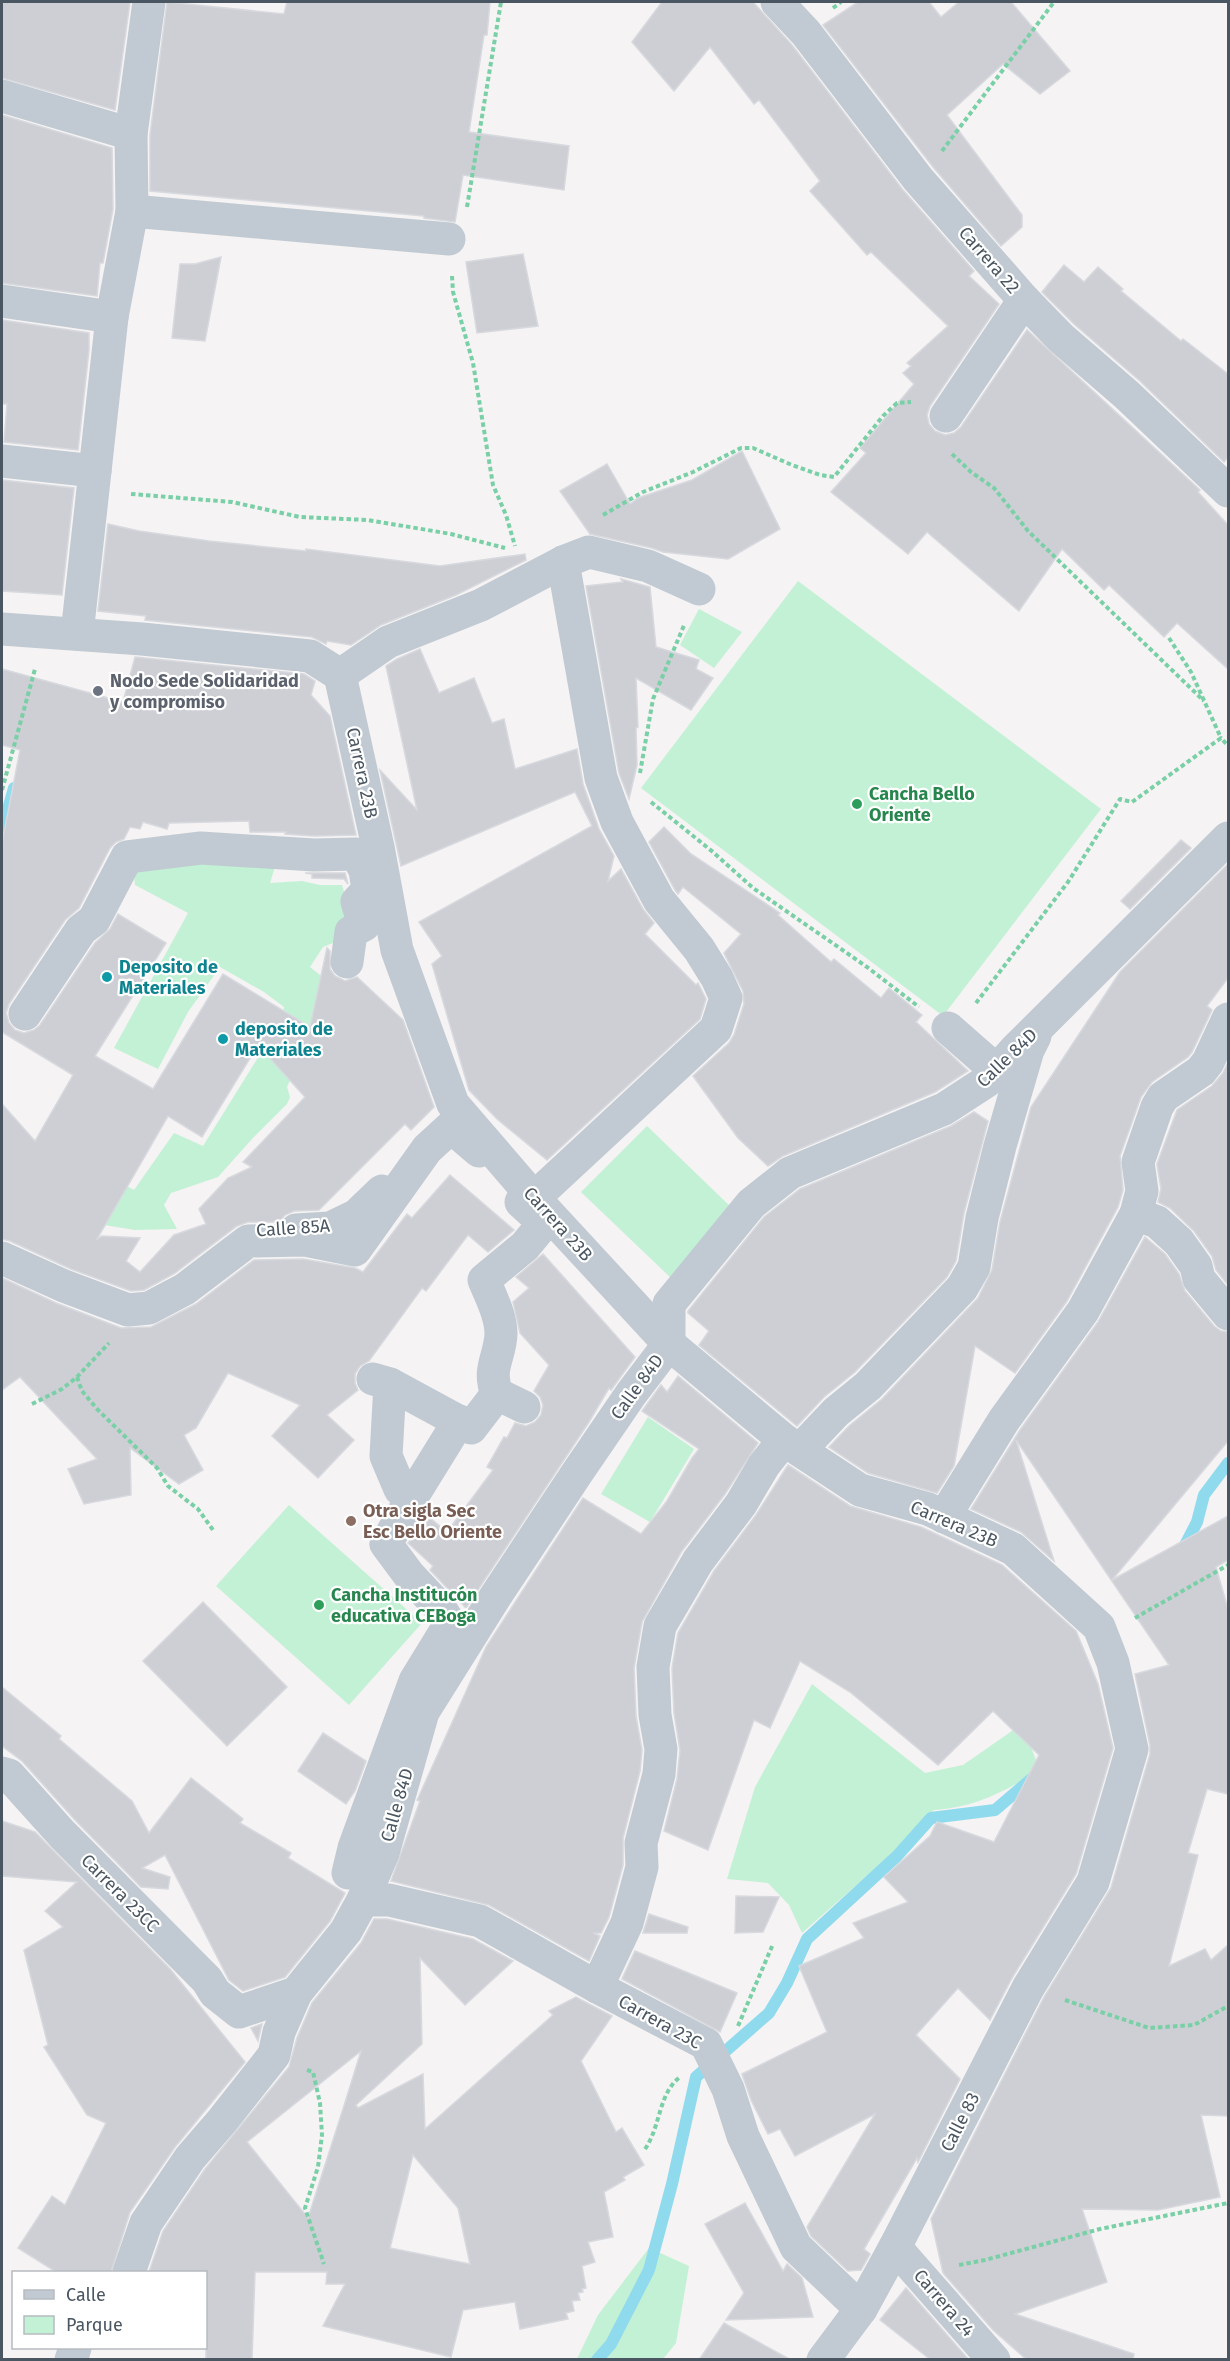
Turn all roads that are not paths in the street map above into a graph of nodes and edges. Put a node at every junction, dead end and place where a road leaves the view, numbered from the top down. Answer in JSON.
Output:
{"nodes":[{"id":1,"x":149,"y":2,"type":"edge"},
{"id":2,"x":777,"y":2,"type":"edge"},
{"id":3,"x":2,"y":96,"type":"edge"},
{"id":4,"x":131,"y":134,"type":"junction"},
{"id":5,"x":132,"y":211,"type":"junction"},
{"id":6,"x":449,"y":239,"type":"road end"},
{"id":7,"x":1024,"y":300,"type":"junction"},
{"id":8,"x":2,"y":301,"type":"edge"},
{"id":9,"x":112,"y":317,"type":"junction"},
{"id":10,"x":946,"y":416,"type":"road end"},
{"id":11,"x":2,"y":461,"type":"edge"},
{"id":12,"x":95,"y":471,"type":"junction"},
{"id":13,"x":1228,"y":491,"type":"edge"},
{"id":14,"x":576,"y":557,"type":"junction"},
{"id":15,"x":699,"y":589,"type":"road end"},
{"id":16,"x":2,"y":629,"type":"edge"},
{"id":17,"x":77,"y":634,"type":"junction"},
{"id":18,"x":340,"y":675,"type":"junction"},
{"id":19,"x":182,"y":834,"type":"dead end"},
{"id":20,"x":1228,"y":838,"type":"edge"},
{"id":21,"x":378,"y":847,"type":"junction"},
{"id":22,"x":347,"y":962,"type":"dead end"},
{"id":23,"x":25,"y":1014,"type":"dead end"},
{"id":24,"x":1228,"y":1019,"type":"edge"},
{"id":25,"x":948,"y":1028,"type":"road end"},
{"id":26,"x":1038,"y":1028,"type":"junction"},
{"id":27,"x":997,"y":1071,"type":"junction"},
{"id":28,"x":453,"y":1104,"type":"junction"},
{"id":29,"x":534,"y":1198,"type":"junction"},
{"id":30,"x":1136,"y":1214,"type":"junction"},
{"id":31,"x":2,"y":1246,"type":"edge"},
{"id":32,"x":2,"y":1258,"type":"edge"},
{"id":33,"x":1228,"y":1314,"type":"edge"},
{"id":34,"x":669,"y":1344,"type":"junction"},
{"id":35,"x":459,"y":1421,"type":"junction"},
{"id":36,"x":792,"y":1445,"type":"junction"},
{"id":37,"x":412,"y":1497,"type":"junction"},
{"id":38,"x":944,"y":1517,"type":"junction"},
{"id":39,"x":2,"y":1773,"type":"edge"},
{"id":40,"x":1093,"y":1882,"type":"joint"},
{"id":41,"x":356,"y":1887,"type":"junction"},
{"id":42,"x":597,"y":1987,"type":"junction"},
{"id":43,"x":296,"y":1993,"type":"junction"},
{"id":44,"x":895,"y":2247,"type":"junction"},
{"id":45,"x":129,"y":2271,"type":"edge"},
{"id":46,"x":861,"y":2309,"type":"junction"},
{"id":47,"x":823,"y":2360,"type":"edge"},
{"id":48,"x":994,"y":2360,"type":"edge"}],
"edges":[{"from":1,"to":4,"type":"street"},
{"from":2,"to":7,"type":"street","name":"Carrera 22"},
{"from":3,"to":4,"type":"street"},
{"from":4,"to":5,"type":"street"},
{"from":5,"to":6,"type":"street"},
{"from":5,"to":9,"type":"street"},
{"from":7,"to":10,"type":"street"},
{"from":7,"to":13,"type":"street","name":"Carrera 22"},
{"from":8,"to":9,"type":"street"},
{"from":9,"to":12,"type":"street"},
{"from":11,"to":12,"type":"street"},
{"from":12,"to":17,"type":"street"},
{"from":14,"to":15,"type":"street"},
{"from":14,"to":18,"type":"street"},
{"from":14,"to":29,"type":"street"},
{"from":16,"to":17,"type":"street"},
{"from":17,"to":18,"type":"street"},
{"from":18,"to":21,"type":"street","name":"Carrera 23B"},
{"from":19,"to":21,"type":"street"},
{"from":20,"to":26,"type":"street","name":"Calle 84D"},
{"from":21,"to":28,"type":"street","name":"Carrera 23B"},
{"from":22,"to":23,"type":"street"},
{"from":24,"to":30,"type":"street"},
{"from":25,"to":27,"type":"street"},
{"from":26,"to":27,"type":"street","name":"Calle 84D"},
{"from":26,"to":36,"type":"street"},
{"from":27,"to":34,"type":"street","name":"Calle 84D"},
{"from":28,"to":29,"type":"street","name":"Carrera 23B"},
{"from":28,"to":31,"type":"street","name":"Calle 85A"},
{"from":29,"to":34,"type":"street","name":"Carrera 23B"},
{"from":30,"to":33,"type":"street"},
{"from":30,"to":38,"type":"street"},
{"from":32,"to":35,"type":"street"},
{"from":34,"to":36,"type":"street","name":"Carrera 23B"},
{"from":34,"to":41,"type":"street","name":"Calle 84D"},
{"from":35,"to":37,"type":"street"},
{"from":35,"to":37,"type":"street"},
{"from":36,"to":38,"type":"street","name":"Carrera 23B"},
{"from":36,"to":42,"type":"street"},
{"from":37,"to":41,"type":"street"},
{"from":38,"to":40,"type":"street","name":"Carrera 23B"},
{"from":39,"to":43,"type":"street","name":"Carrera 23CC"},
{"from":40,"to":44,"type":"street","name":"Calle 83"},
{"from":41,"to":42,"type":"street","name":"Carrera 23C"},
{"from":41,"to":43,"type":"street","name":"Calle 84D"},
{"from":42,"to":46,"type":"street","name":"Carrera 23C"},
{"from":43,"to":45,"type":"street","name":"Calle 84D"},
{"from":44,"to":46,"type":"street","name":"Calle 83"},
{"from":44,"to":48,"type":"street","name":"Carrera 24"},
{"from":46,"to":47,"type":"street","name":"Calle 83"}]}
